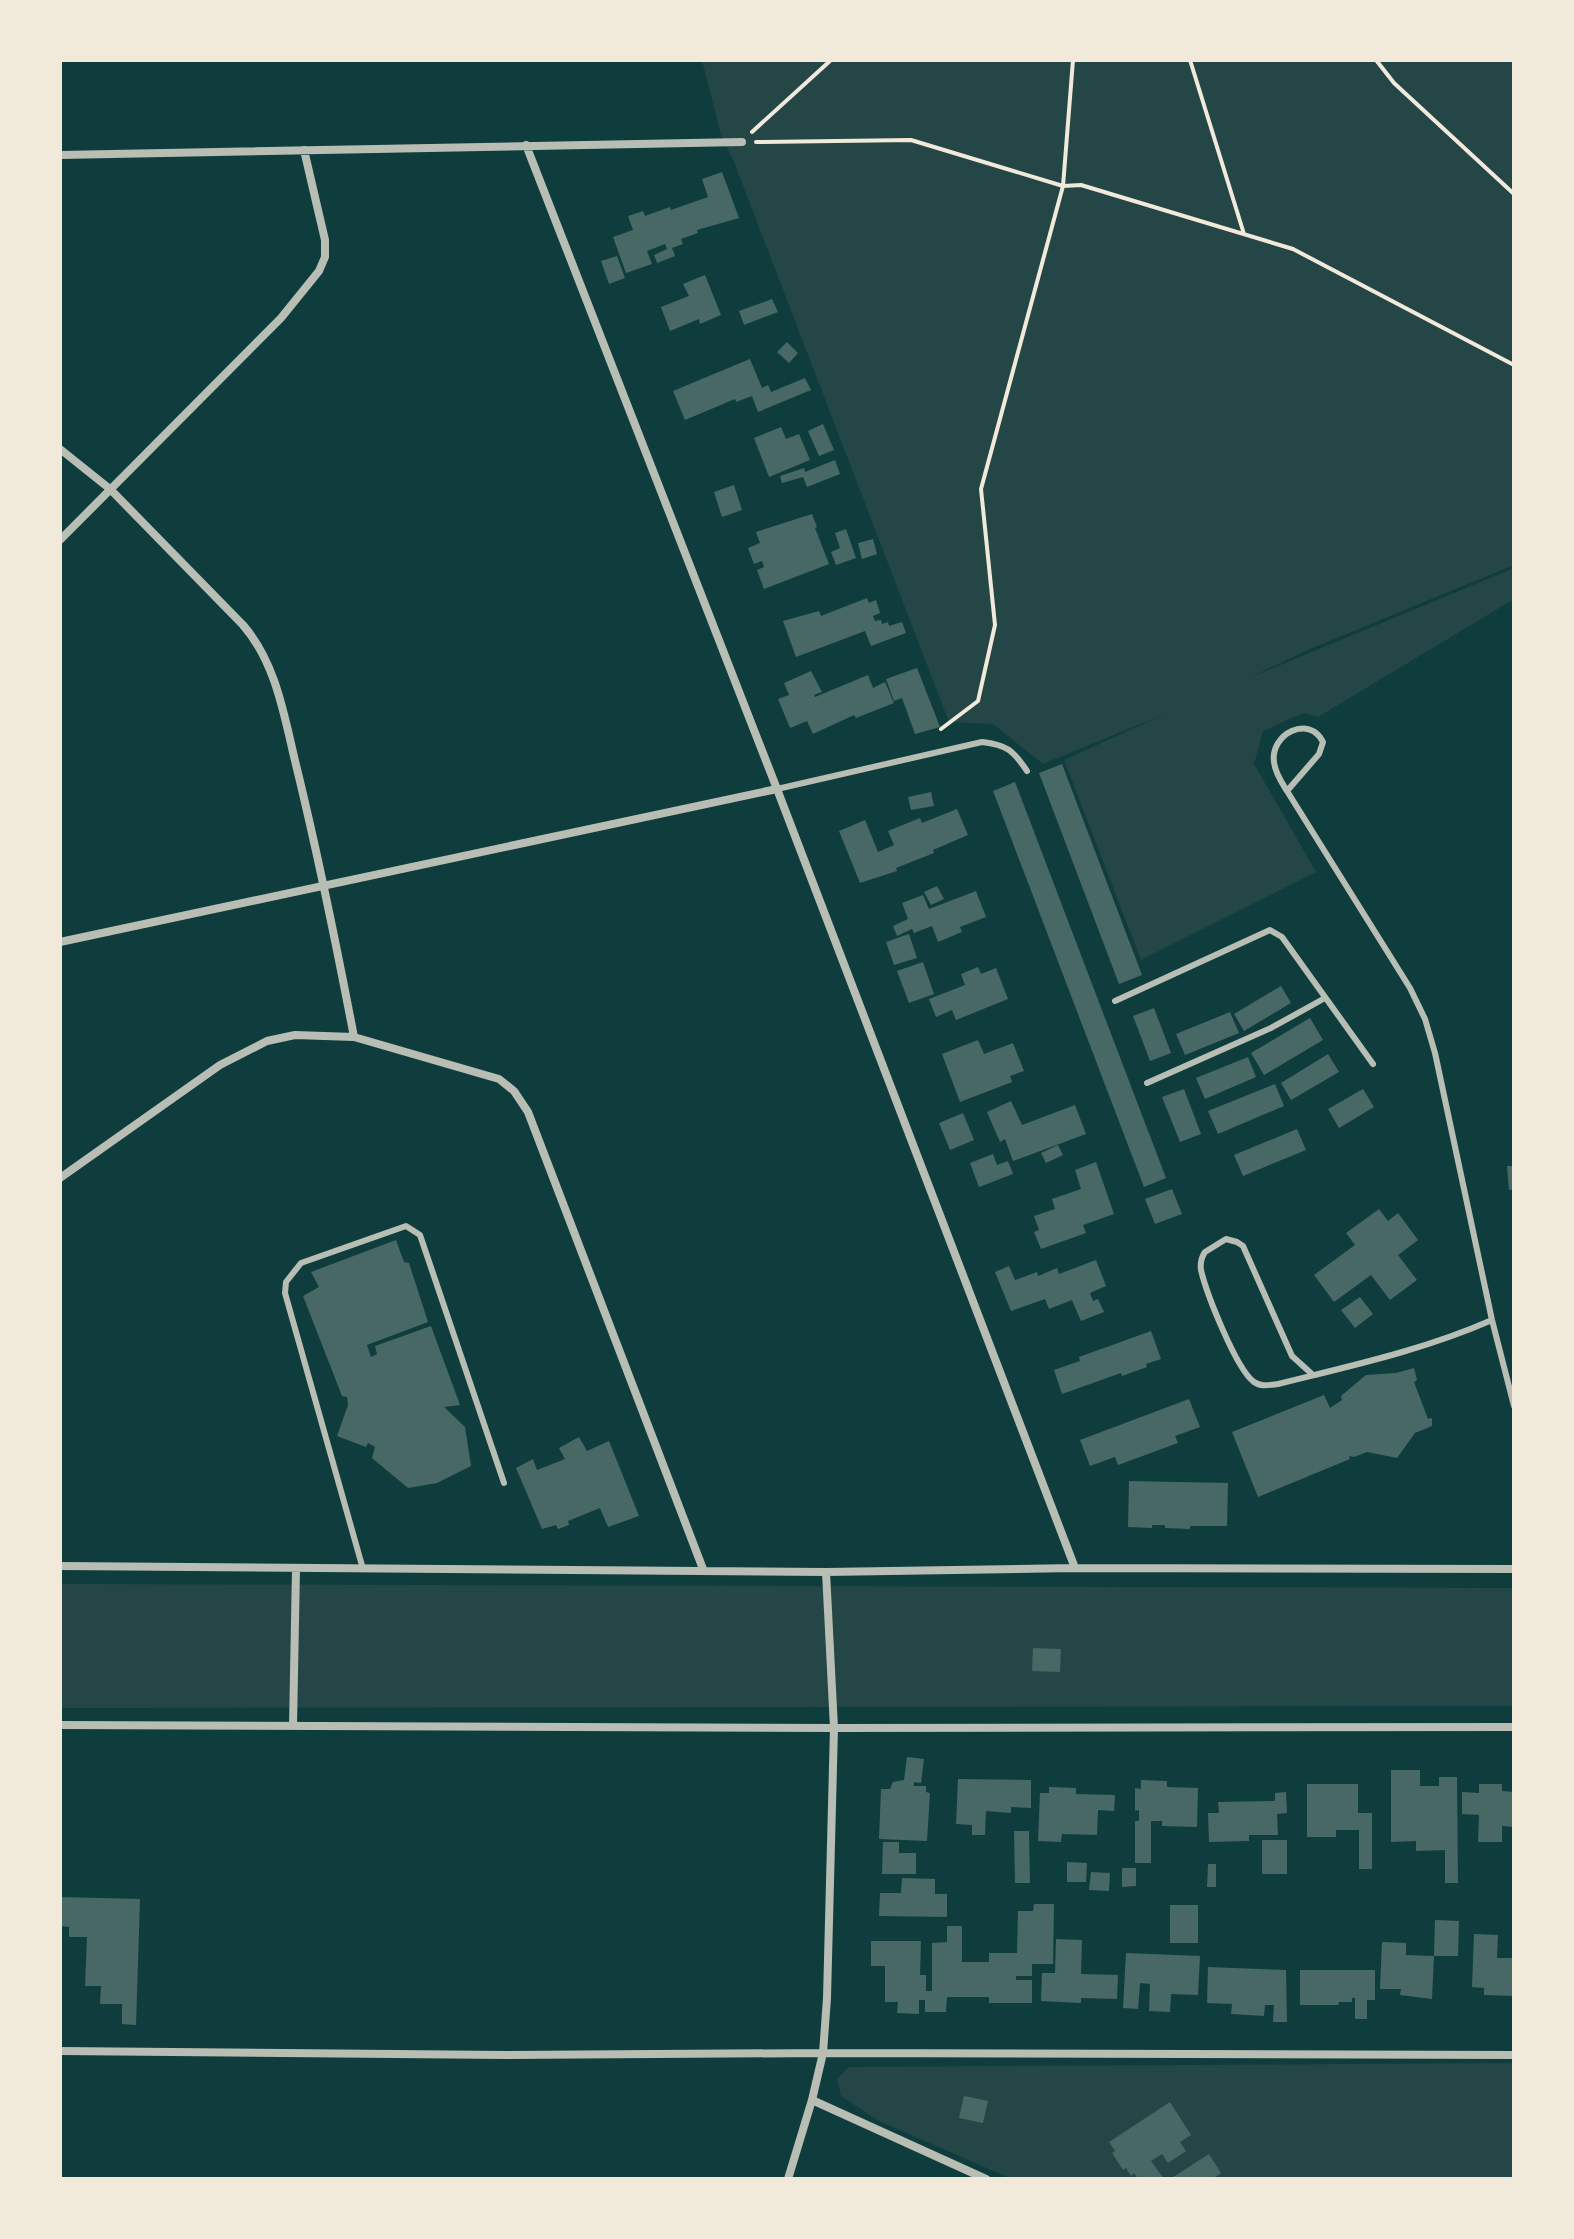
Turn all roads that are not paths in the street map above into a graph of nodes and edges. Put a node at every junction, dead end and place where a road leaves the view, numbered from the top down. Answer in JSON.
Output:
{"nodes":[{"id":1,"x":742,"y":142,"type":"road end"},
{"id":2,"x":526,"y":145,"type":"junction"},
{"id":3,"x":304,"y":150,"type":"junction"},
{"id":4,"x":60,"y":155,"type":"edge"},
{"id":5,"x":60,"y":449,"type":"edge"},
{"id":6,"x":110,"y":489,"type":"junction"},
{"id":7,"x":60,"y":540,"type":"edge"},
{"id":8,"x":1027,"y":771,"type":"dead end"},
{"id":9,"x":777,"y":789,"type":"junction"},
{"id":10,"x":1287,"y":791,"type":"junction"},
{"id":11,"x":326,"y":886,"type":"junction"},
{"id":12,"x":60,"y":942,"type":"edge"},
{"id":13,"x":1325,"y":998,"type":"junction"},
{"id":14,"x":1115,"y":1001,"type":"dead end"},
{"id":15,"x":354,"y":1037,"type":"junction"},
{"id":16,"x":1373,"y":1064,"type":"dead end"},
{"id":17,"x":1147,"y":1083,"type":"dead end"},
{"id":18,"x":60,"y":1178,"type":"edge"},
{"id":19,"x":1492,"y":1320,"type":"junction"},
{"id":20,"x":1313,"y":1375,"type":"junction"},
{"id":21,"x":1514,"y":1406,"type":"edge"},
{"id":22,"x":504,"y":1483,"type":"dead end"},
{"id":23,"x":60,"y":1566,"type":"edge"},
{"id":24,"x":1075,"y":1568,"type":"junction"},
{"id":25,"x":296,"y":1569,"type":"junction"},
{"id":26,"x":363,"y":1569,"type":"junction"},
{"id":27,"x":703,"y":1569,"type":"junction"},
{"id":28,"x":1514,"y":1569,"type":"edge"},
{"id":29,"x":826,"y":1572,"type":"junction"},
{"id":30,"x":60,"y":1725,"type":"edge"},
{"id":31,"x":293,"y":1726,"type":"junction"},
{"id":32,"x":1514,"y":1727,"type":"edge"},
{"id":33,"x":834,"y":1728,"type":"junction"},
{"id":34,"x":60,"y":2051,"type":"edge"},
{"id":35,"x":823,"y":2053,"type":"junction"},
{"id":36,"x":1514,"y":2055,"type":"edge"},
{"id":37,"x":812,"y":2100,"type":"junction"},
{"id":38,"x":788,"y":2179,"type":"edge"},
{"id":39,"x":986,"y":2179,"type":"edge"}],
"edges":[{"from":1,"to":2,"type":"street"},
{"from":2,"to":3,"type":"street"},
{"from":2,"to":9,"type":"street"},
{"from":3,"to":4,"type":"street"},
{"from":3,"to":6,"type":"street"},
{"from":5,"to":6,"type":"street"},
{"from":6,"to":7,"type":"street"},
{"from":6,"to":11,"type":"street"},
{"from":8,"to":9,"type":"lane"},
{"from":9,"to":11,"type":"street"},
{"from":9,"to":24,"type":"street"},
{"from":10,"to":10,"type":"lane"},
{"from":10,"to":19,"type":"lane"},
{"from":11,"to":12,"type":"street"},
{"from":11,"to":15,"type":"street"},
{"from":13,"to":14,"type":"lane"},
{"from":13,"to":16,"type":"lane"},
{"from":13,"to":17,"type":"lane"},
{"from":15,"to":18,"type":"street"},
{"from":15,"to":27,"type":"street"},
{"from":19,"to":20,"type":"lane"},
{"from":19,"to":21,"type":"lane"},
{"from":20,"to":20,"type":"lane"},
{"from":22,"to":26,"type":"lane"},
{"from":23,"to":25,"type":"street"},
{"from":24,"to":28,"type":"street"},
{"from":24,"to":29,"type":"street"},
{"from":25,"to":26,"type":"street"},
{"from":25,"to":31,"type":"street"},
{"from":26,"to":27,"type":"street"},
{"from":27,"to":29,"type":"street"},
{"from":29,"to":33,"type":"street"},
{"from":30,"to":31,"type":"street"},
{"from":31,"to":33,"type":"street"},
{"from":32,"to":33,"type":"street"},
{"from":33,"to":35,"type":"street"},
{"from":34,"to":35,"type":"street"},
{"from":35,"to":36,"type":"street"},
{"from":35,"to":37,"type":"street"},
{"from":37,"to":38,"type":"street"},
{"from":37,"to":39,"type":"street"}]}
